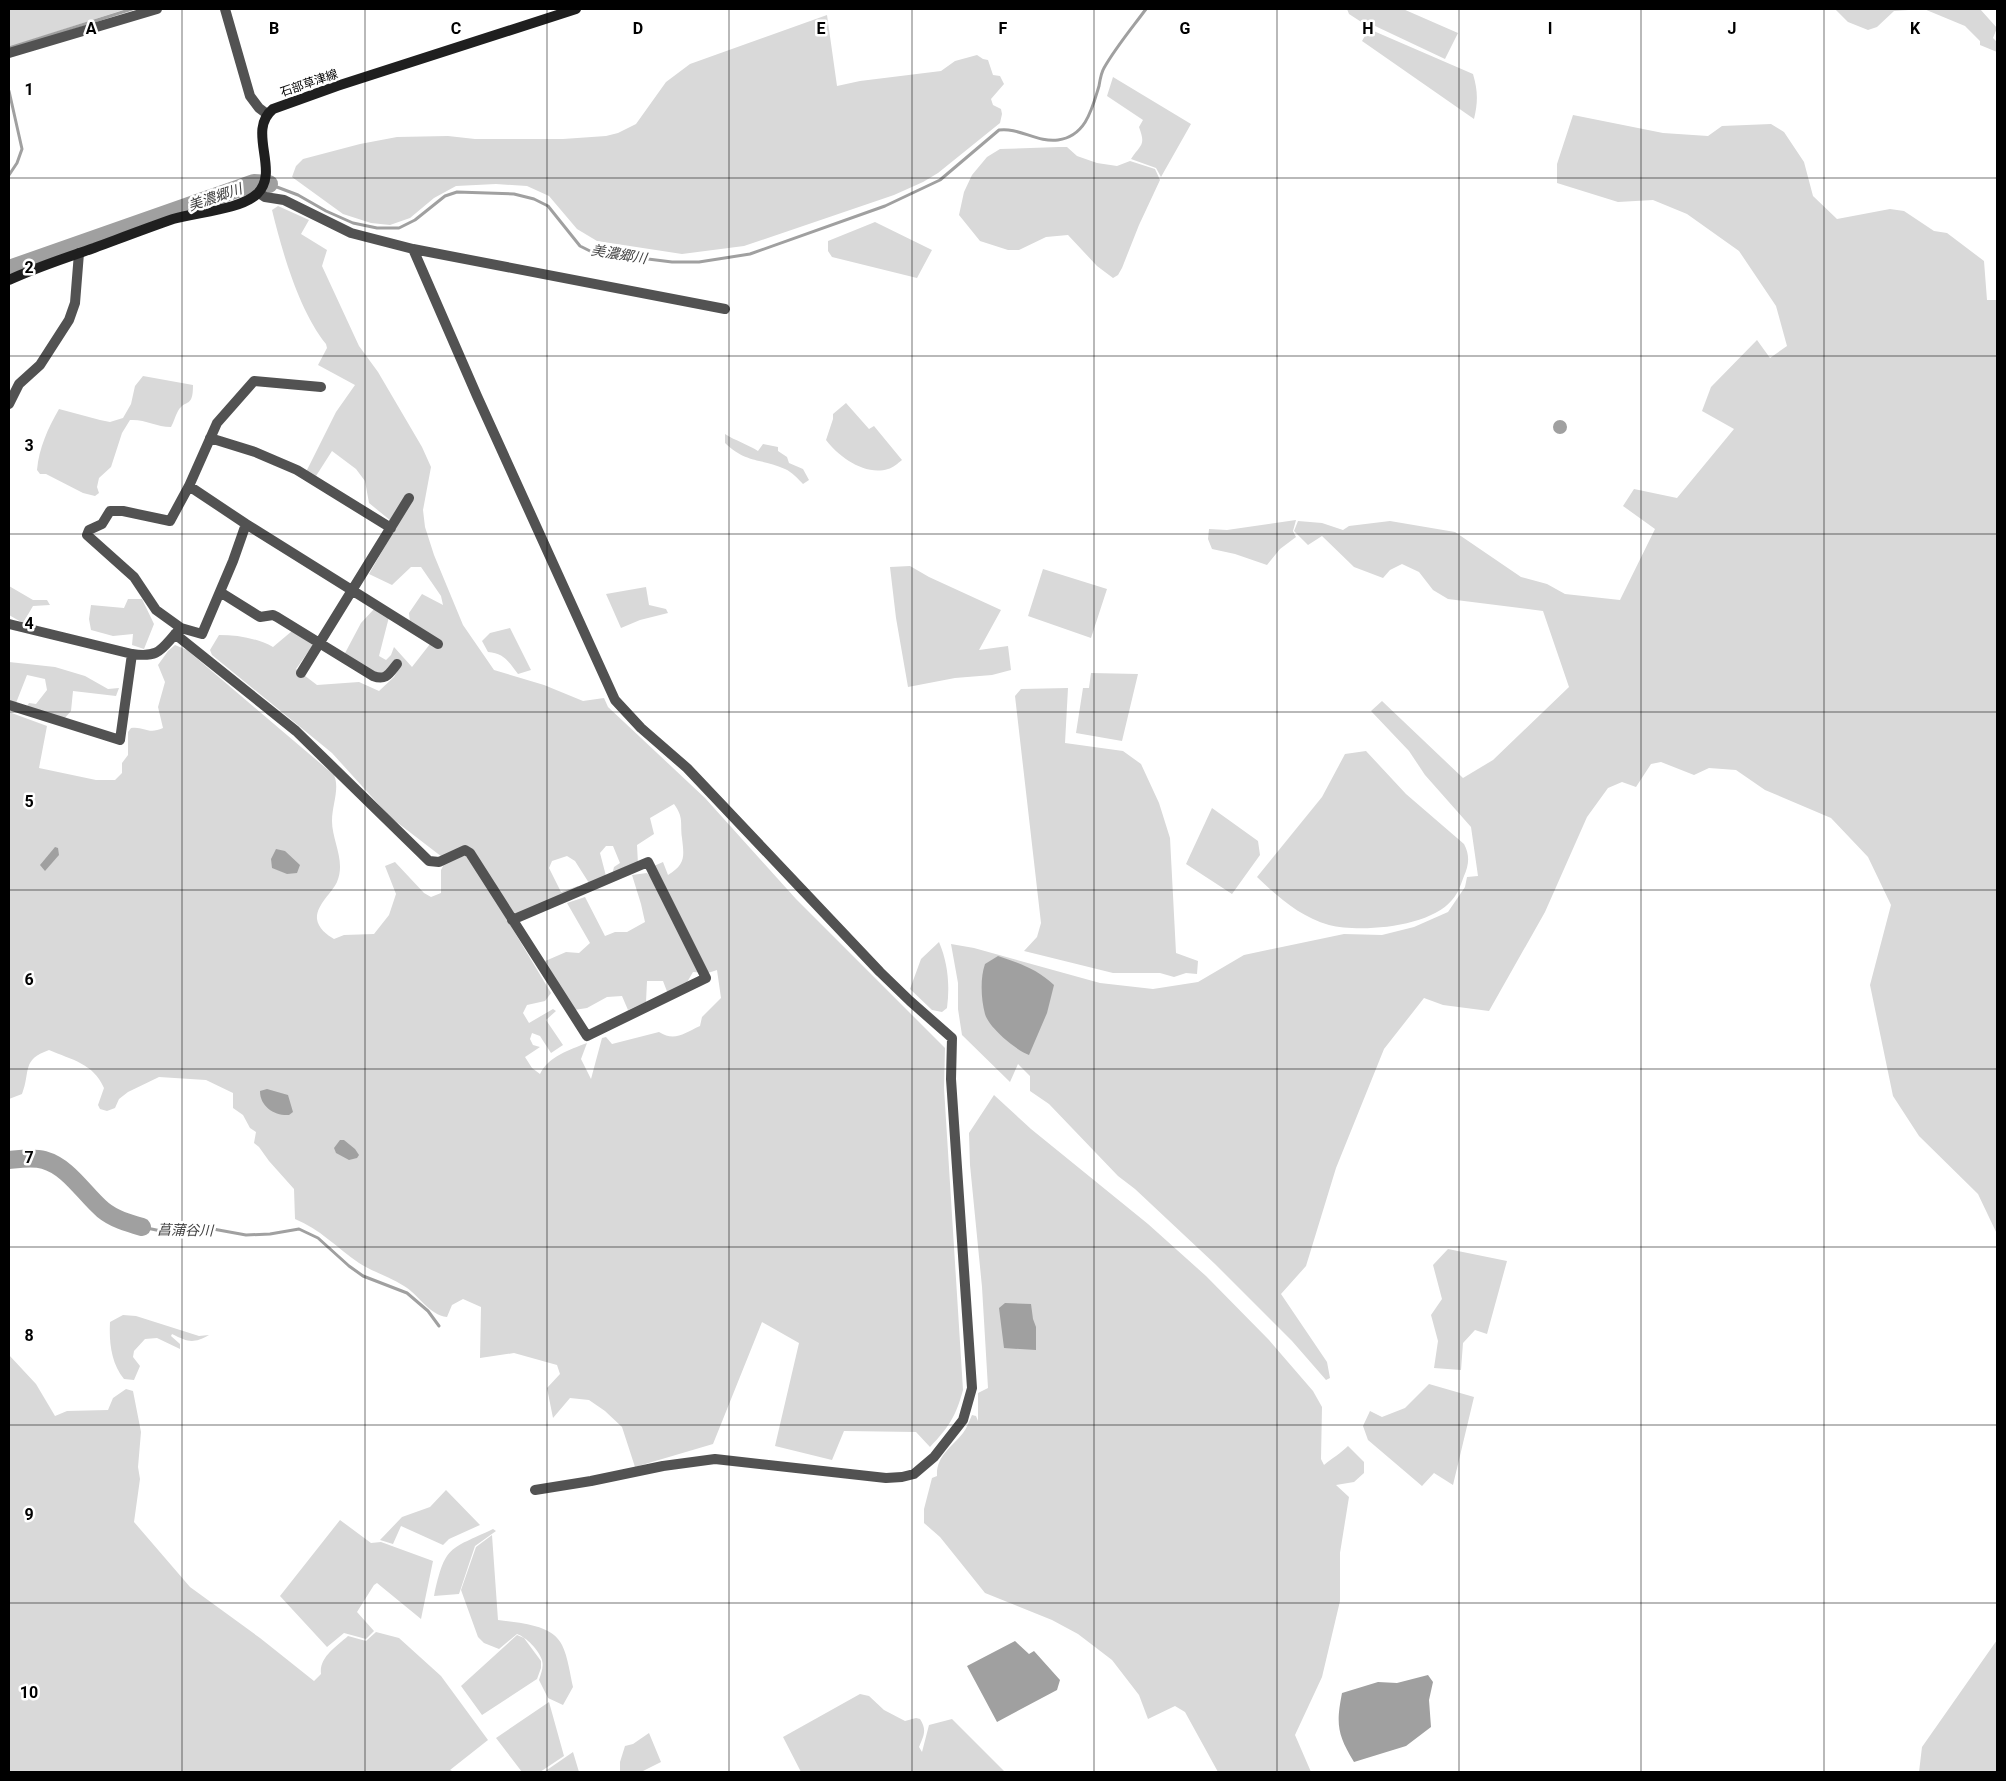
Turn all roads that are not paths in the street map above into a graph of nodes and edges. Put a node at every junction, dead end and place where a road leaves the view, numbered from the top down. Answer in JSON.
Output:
{"nodes":[{"id":1,"x":157,"y":9,"type":"edge"},
{"id":2,"x":225,"y":9,"type":"edge"},
{"id":3,"x":576,"y":9,"type":"edge"},
{"id":4,"x":9,"y":53,"type":"edge"},
{"id":5,"x":267,"y":114,"type":"junction"},
{"id":6,"x":259,"y":192,"type":"junction"},
{"id":7,"x":413,"y":249,"type":"junction"},
{"id":8,"x":78,"y":253,"type":"junction"},
{"id":9,"x":9,"y":280,"type":"edge"},
{"id":10,"x":725,"y":309,"type":"dead end"},
{"id":11,"x":321,"y":387,"type":"dead end"},
{"id":12,"x":9,"y":404,"type":"edge"},
{"id":13,"x":210,"y":438,"type":"junction"},
{"id":14,"x":189,"y":486,"type":"junction"},
{"id":15,"x":409,"y":498,"type":"dead end"},
{"id":16,"x":246,"y":524,"type":"junction"},
{"id":17,"x":391,"y":528,"type":"junction"},
{"id":18,"x":352,"y":590,"type":"junction"},
{"id":19,"x":220,"y":592,"type":"junction"},
{"id":20,"x":9,"y":624,"type":"edge"},
{"id":21,"x":178,"y":631,"type":"junction"},
{"id":22,"x":202,"y":634,"type":"junction"},
{"id":23,"x":320,"y":644,"type":"junction"},
{"id":24,"x":438,"y":644,"type":"dead end"},
{"id":25,"x":196,"y":650,"type":"junction"},
{"id":26,"x":132,"y":654,"type":"junction"},
{"id":27,"x":398,"y":664,"type":"dead end"},
{"id":28,"x":301,"y":673,"type":"dead end"},
{"id":29,"x":9,"y":705,"type":"edge"},
{"id":30,"x":512,"y":920,"type":"junction"},
{"id":31,"x":535,"y":1490,"type":"dead end"}],
"edges":[{"from":1,"to":4,"type":"street"},
{"from":2,"to":5,"type":"street"},
{"from":3,"to":5,"type":"main road","name":"石部草津線"},
{"from":5,"to":6,"type":"main road"},
{"from":6,"to":7,"type":"street"},
{"from":6,"to":8,"type":"main road"},
{"from":7,"to":10,"type":"street"},
{"from":7,"to":31,"type":"street"},
{"from":8,"to":9,"type":"main road"},
{"from":8,"to":12,"type":"street"},
{"from":11,"to":13,"type":"street"},
{"from":13,"to":14,"type":"street"},
{"from":13,"to":17,"type":"street"},
{"from":14,"to":16,"type":"street"},
{"from":14,"to":21,"type":"street"},
{"from":15,"to":17,"type":"street"},
{"from":16,"to":18,"type":"street"},
{"from":16,"to":19,"type":"street"},
{"from":17,"to":18,"type":"street"},
{"from":18,"to":23,"type":"street"},
{"from":18,"to":24,"type":"street"},
{"from":19,"to":22,"type":"street"},
{"from":19,"to":23,"type":"street"},
{"from":20,"to":26,"type":"street"},
{"from":21,"to":22,"type":"street"},
{"from":21,"to":25,"type":"street"},
{"from":21,"to":26,"type":"street"},
{"from":22,"to":25,"type":"street"},
{"from":23,"to":27,"type":"street"},
{"from":23,"to":28,"type":"street"},
{"from":25,"to":30,"type":"street"},
{"from":26,"to":29,"type":"street"},
{"from":30,"to":30,"type":"street"}]}
